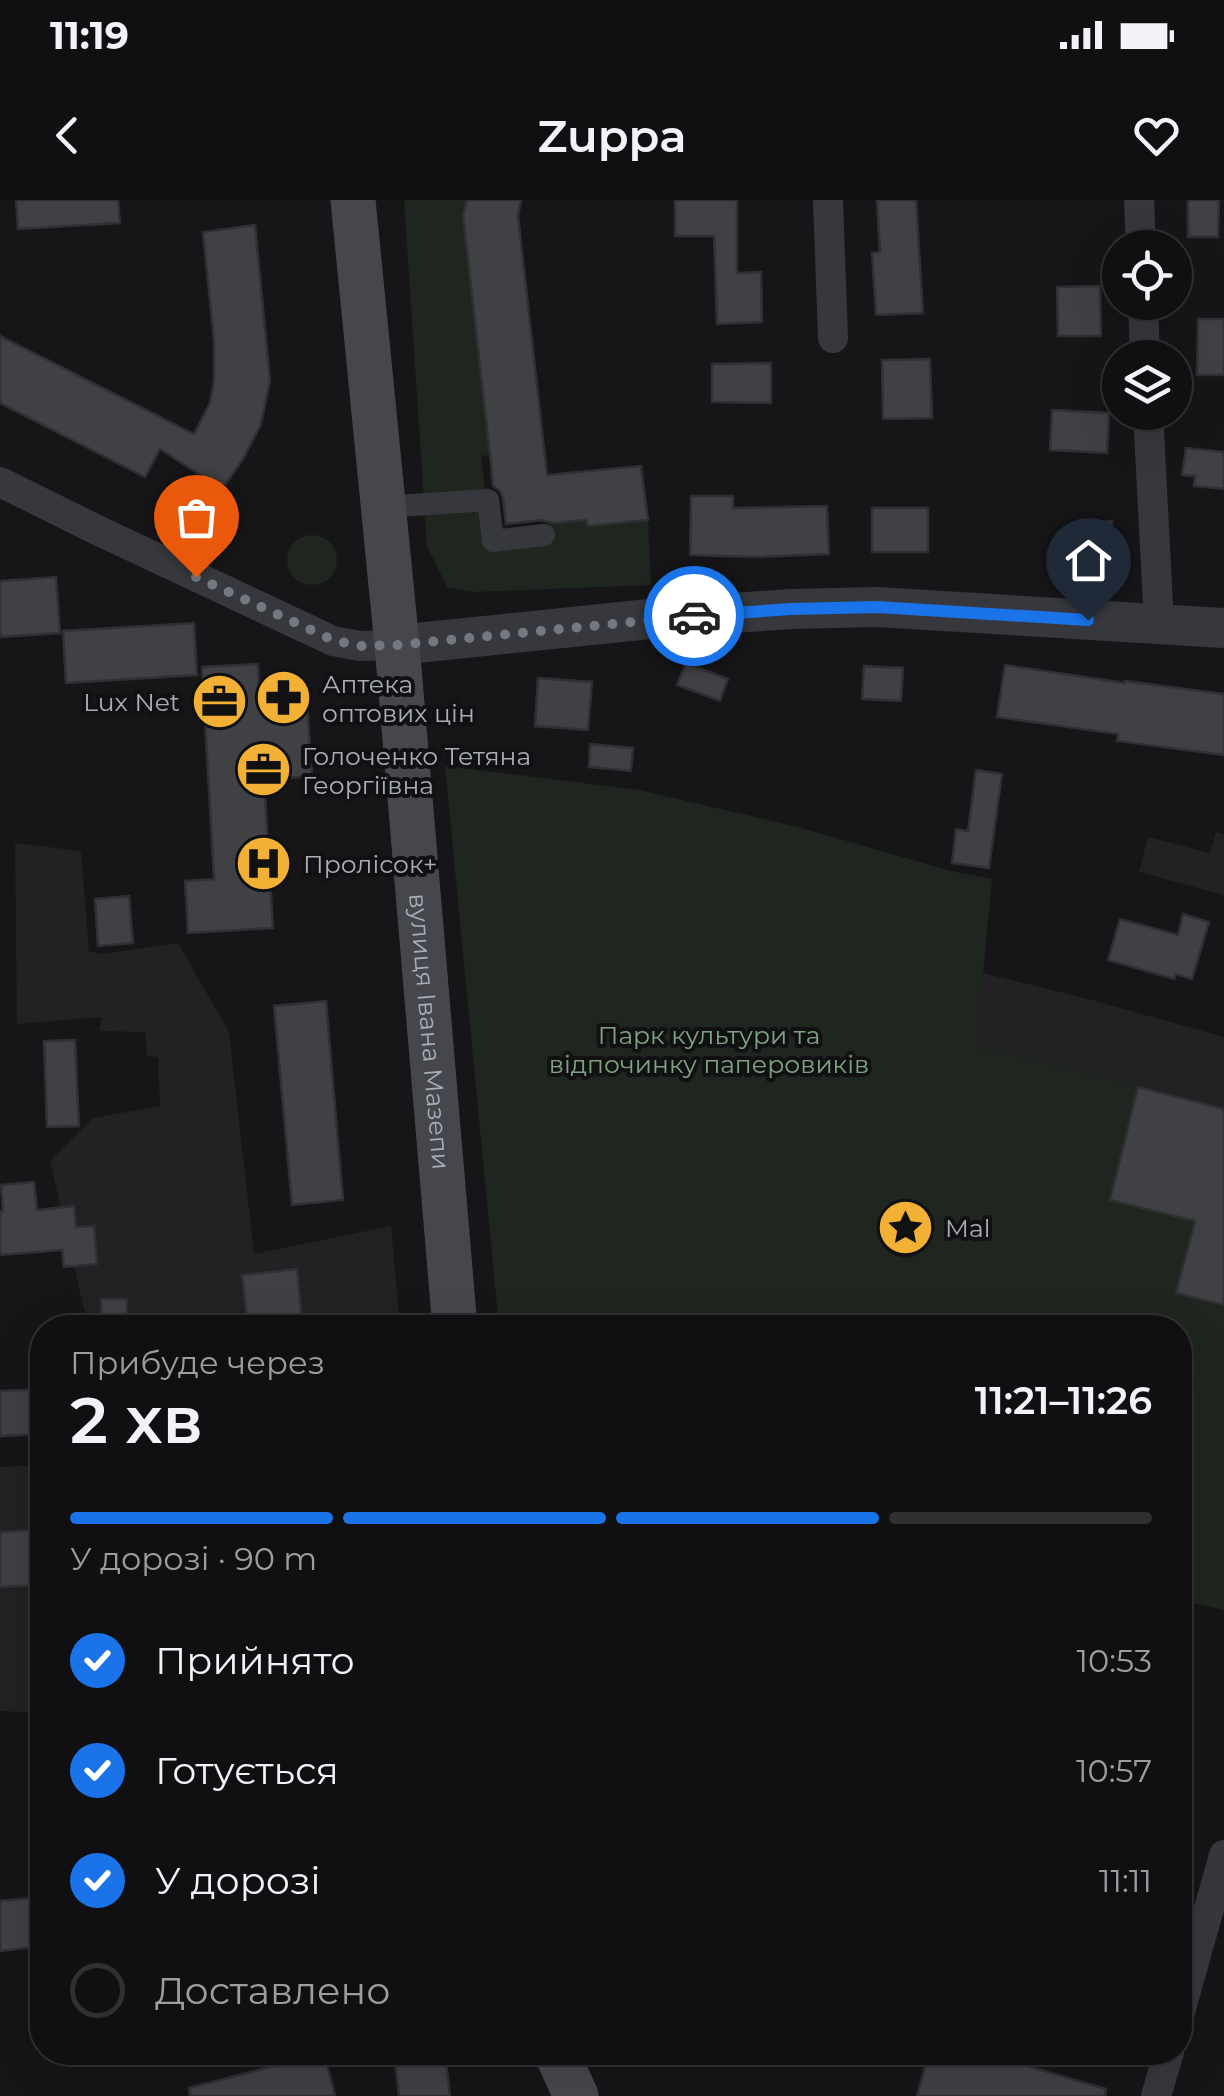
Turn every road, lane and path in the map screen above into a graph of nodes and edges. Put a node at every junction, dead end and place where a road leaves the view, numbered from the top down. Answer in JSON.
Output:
{"nodes":[{"id":1,"x":353,"y":200,"type":"edge"},
{"id":2,"x":828,"y":200,"type":"edge"},
{"id":3,"x":1139,"y":200,"type":"edge"},
{"id":4,"x":1140,"y":230,"type":"edge"},
{"id":5,"x":834,"y":338,"type":"dead end"},
{"id":6,"x":1149,"y":430,"type":"edge"},
{"id":7,"x":0,"y":482,"type":"edge"},
{"id":8,"x":383,"y":507,"type":"junction"},
{"id":9,"x":544,"y":535,"type":"dead end"},
{"id":10,"x":1159,"y":624,"type":"junction"},
{"id":11,"x":1224,"y":628,"type":"edge"},
{"id":12,"x":397,"y":645,"type":"junction"},
{"id":13,"x":454,"y":1315,"type":"edge"},
{"id":14,"x":1224,"y":1856,"type":"edge"},
{"id":15,"x":1192,"y":1969,"type":"edge"},
{"id":16,"x":562,"y":2065,"type":"edge"},
{"id":17,"x":1164,"y":2065,"type":"edge"},
{"id":18,"x":576,"y":2096,"type":"edge"},
{"id":19,"x":1156,"y":2096,"type":"edge"}],
"edges":[{"from":1,"to":8,"type":"main road","name":"вулиця Івана Мазепи"},
{"from":2,"to":5,"type":"street"},
{"from":3,"to":4,"type":"street"},
{"from":6,"to":10,"type":"street"},
{"from":7,"to":12,"type":"street"},
{"from":8,"to":9,"type":"street"},
{"from":8,"to":12,"type":"main road","name":"вулиця Івана Мазепи"},
{"from":10,"to":11,"type":"street"},
{"from":10,"to":12,"type":"street"},
{"from":12,"to":13,"type":"main road","name":"вулиця Івана Мазепи"},
{"from":14,"to":15,"type":"street"},
{"from":16,"to":18,"type":"main road"},
{"from":17,"to":19,"type":"street"}]}
